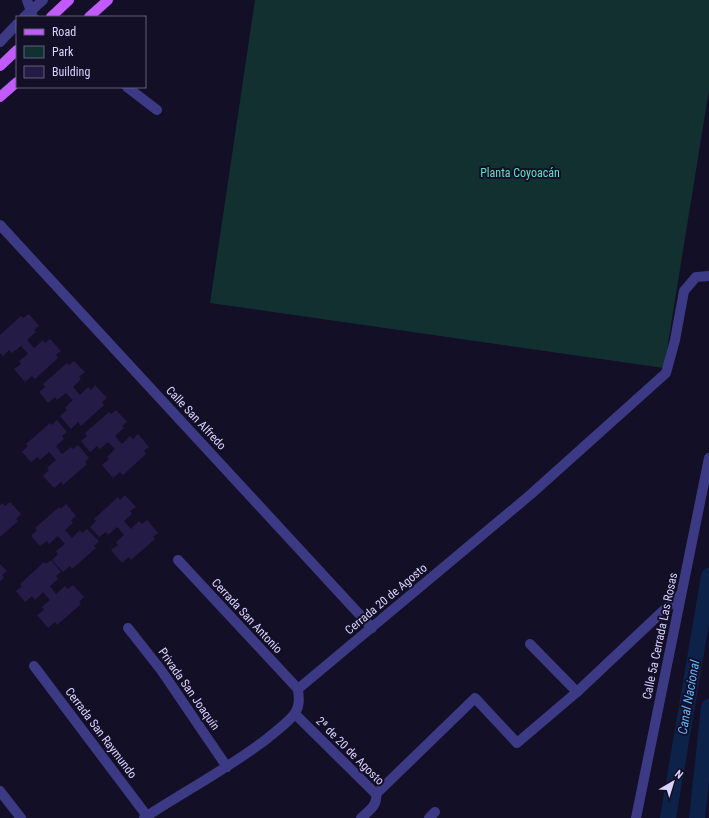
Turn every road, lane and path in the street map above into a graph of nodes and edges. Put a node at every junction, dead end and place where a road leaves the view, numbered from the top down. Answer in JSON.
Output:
{"nodes":[{"id":1,"x":26,"y":0,"type":"edge"},
{"id":2,"x":43,"y":0,"type":"edge"},
{"id":3,"x":69,"y":0,"type":"edge"},
{"id":4,"x":108,"y":0,"type":"edge"},
{"id":5,"x":29,"y":15,"type":"edge"},
{"id":6,"x":52,"y":16,"type":"edge"},
{"id":7,"x":90,"y":16,"type":"edge"},
{"id":8,"x":16,"y":25,"type":"edge"},
{"id":9,"x":0,"y":42,"type":"edge"},
{"id":10,"x":16,"y":51,"type":"edge"},
{"id":11,"x":0,"y":66,"type":"edge"},
{"id":12,"x":16,"y":83,"type":"edge"},
{"id":13,"x":128,"y":88,"type":"edge"},
{"id":14,"x":0,"y":97,"type":"edge"},
{"id":15,"x":157,"y":110,"type":"dead end"},
{"id":16,"x":0,"y":225,"type":"edge"},
{"id":17,"x":709,"y":276,"type":"edge"},
{"id":18,"x":709,"y":458,"type":"edge"},
{"id":19,"x":178,"y":560,"type":"dead end"},
{"id":20,"x":681,"y":594,"type":"junction"},
{"id":21,"x":128,"y":628,"type":"dead end"},
{"id":22,"x":372,"y":628,"type":"junction"},
{"id":23,"x":530,"y":644,"type":"dead end"},
{"id":24,"x":34,"y":666,"type":"dead end"},
{"id":25,"x":298,"y":689,"type":"junction"},
{"id":26,"x":577,"y":692,"type":"junction"},
{"id":27,"x":295,"y":714,"type":"junction"},
{"id":28,"x":227,"y":767,"type":"junction"},
{"id":29,"x":0,"y":791,"type":"edge"},
{"id":30,"x":376,"y":794,"type":"junction"},
{"id":31,"x":146,"y":817,"type":"edge"},
{"id":32,"x":21,"y":818,"type":"edge"},
{"id":33,"x":361,"y":818,"type":"edge"},
{"id":34,"x":636,"y":818,"type":"edge"}],
"edges":[{"from":1,"to":5,"type":"street"},
{"from":2,"to":5,"type":"street"},
{"from":3,"to":6,"type":"main road"},
{"from":4,"to":7,"type":"main road"},
{"from":8,"to":9,"type":"street"},
{"from":10,"to":11,"type":"main road"},
{"from":12,"to":14,"type":"main road"},
{"from":13,"to":15,"type":"street"},
{"from":16,"to":22,"type":"street","name":"Calle San Alfredo"},
{"from":17,"to":22,"type":"street","name":"Cerrada 20 de Agosto"},
{"from":18,"to":20,"type":"street","name":"Calle 5a Cerrada Las Rosas"},
{"from":19,"to":25,"type":"street","name":"Cerrada San Antonio"},
{"from":20,"to":26,"type":"street"},
{"from":20,"to":34,"type":"street","name":"Calle 5a Cerrada Las Rosas"},
{"from":21,"to":28,"type":"street","name":"Privada San Joaquín"},
{"from":22,"to":25,"type":"street","name":"Cerrada 20 de Agosto"},
{"from":23,"to":26,"type":"street"},
{"from":24,"to":31,"type":"street","name":"Cerrada San Raymundo"},
{"from":25,"to":27,"type":"street"},
{"from":26,"to":30,"type":"street"},
{"from":27,"to":28,"type":"street"},
{"from":27,"to":30,"type":"street","name":"2ª de 20 de Agosto"},
{"from":28,"to":31,"type":"street"},
{"from":29,"to":32,"type":"street"},
{"from":30,"to":33,"type":"street","name":"2ª de 20 de Agosto"}]}
